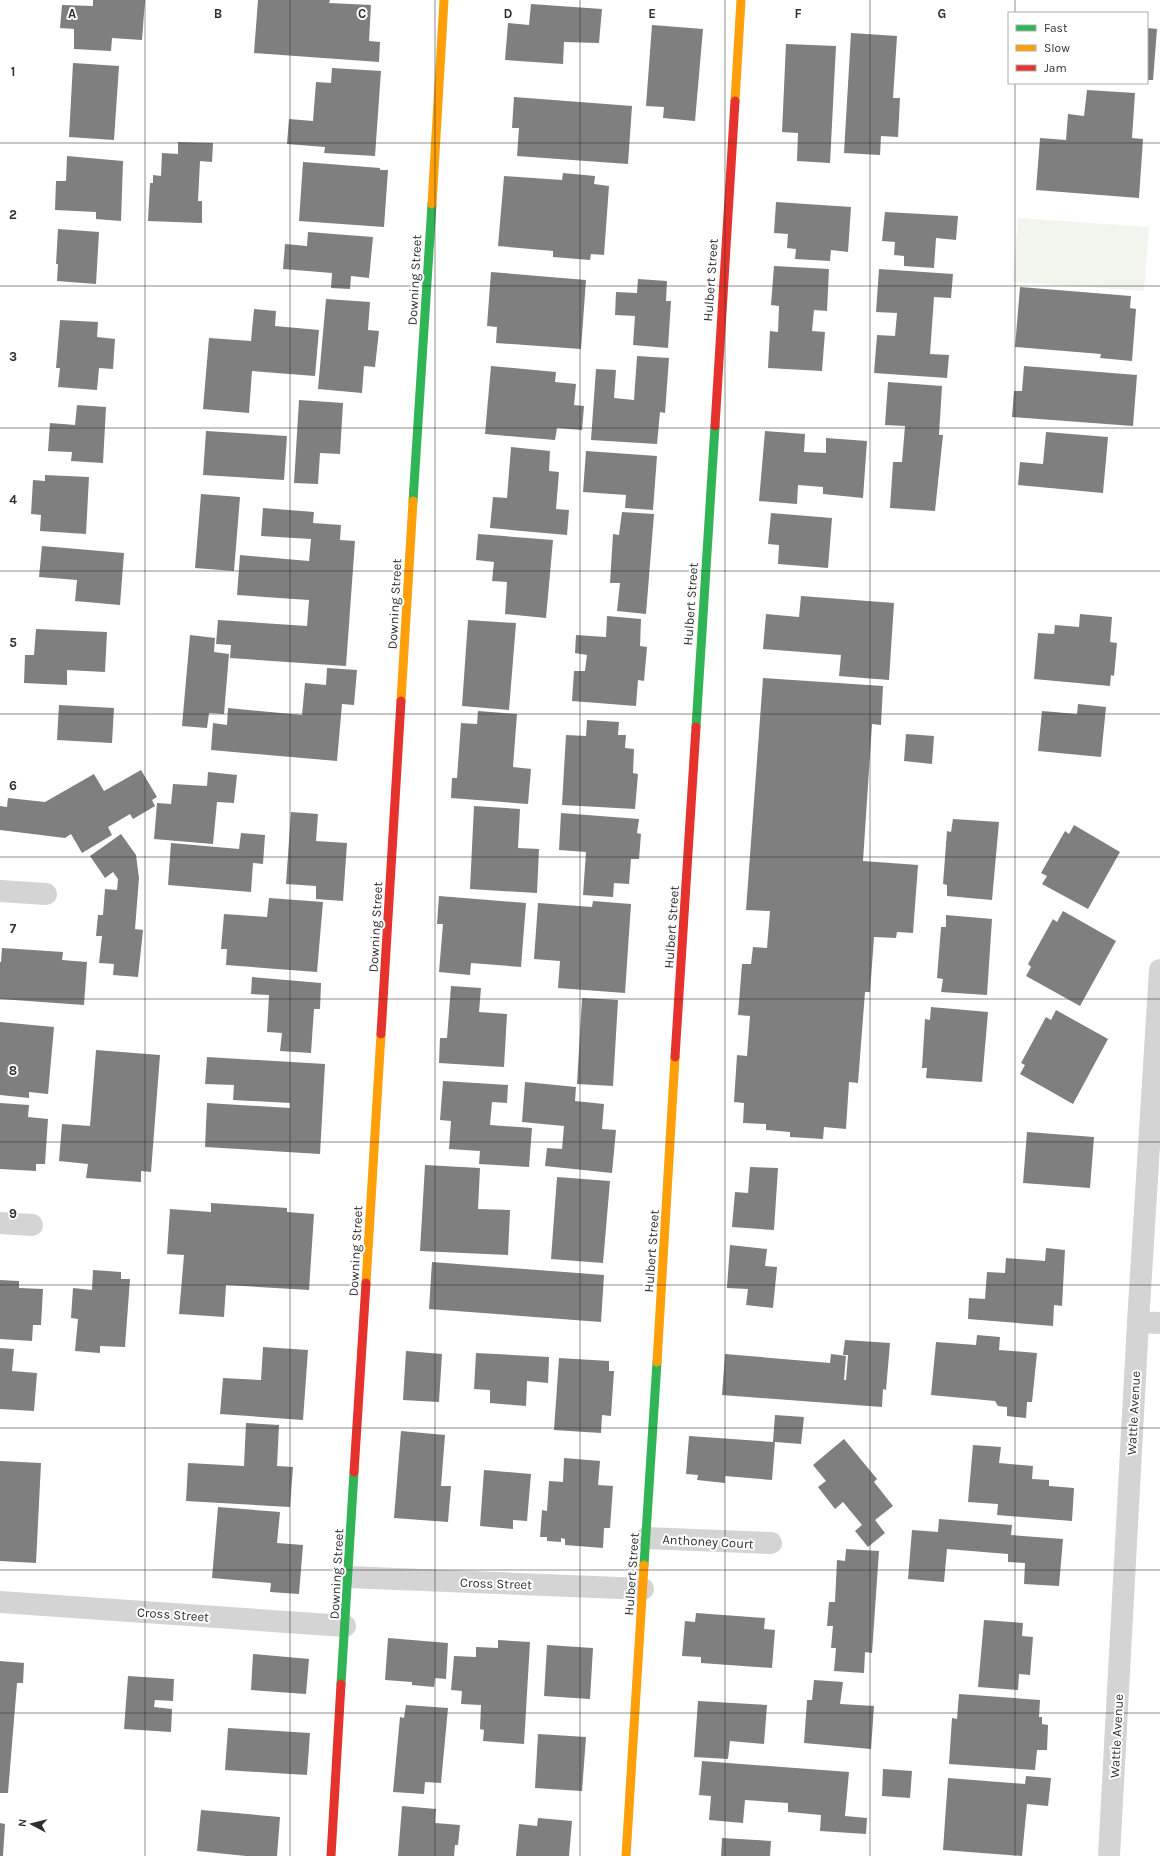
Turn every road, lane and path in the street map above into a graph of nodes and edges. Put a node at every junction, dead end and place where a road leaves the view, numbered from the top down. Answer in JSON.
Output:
{"nodes":[{"id":1,"x":444,"y":0,"type":"edge"},
{"id":2,"x":741,"y":0,"type":"edge"},
{"id":3,"x":0,"y":891,"type":"edge"},
{"id":4,"x":46,"y":894,"type":"dead end"},
{"id":5,"x":1160,"y":970,"type":"edge"},
{"id":6,"x":1158,"y":1027,"type":"edge"},
{"id":7,"x":0,"y":1224,"type":"edge"},
{"id":8,"x":32,"y":1225,"type":"dead end"},
{"id":9,"x":1138,"y":1322,"type":"junction"},
{"id":10,"x":1160,"y":1323,"type":"edge"},
{"id":11,"x":646,"y":1538,"type":"junction"},
{"id":12,"x":771,"y":1544,"type":"dead end"},
{"id":13,"x":348,"y":1577,"type":"junction"},
{"id":14,"x":643,"y":1589,"type":"junction"},
{"id":15,"x":0,"y":1602,"type":"edge"},
{"id":16,"x":346,"y":1626,"type":"junction"},
{"id":17,"x":331,"y":1856,"type":"edge"},
{"id":18,"x":626,"y":1856,"type":"edge"},
{"id":19,"x":1109,"y":1856,"type":"edge"}],
"edges":[{"from":1,"to":13,"type":"street","name":"Downing Street"},
{"from":2,"to":11,"type":"street","name":"Hulbert Street"},
{"from":3,"to":4,"type":"street"},
{"from":5,"to":6,"type":"street","name":"Wattle Avenue"},
{"from":6,"to":9,"type":"street","name":"Wattle Avenue"},
{"from":7,"to":8,"type":"street"},
{"from":9,"to":10,"type":"street"},
{"from":9,"to":19,"type":"street","name":"Wattle Avenue"},
{"from":11,"to":12,"type":"street","name":"Anthoney Court"},
{"from":11,"to":14,"type":"street","name":"Hulbert Street"},
{"from":13,"to":14,"type":"street","name":"Cross Street"},
{"from":13,"to":16,"type":"street","name":"Downing Street"},
{"from":14,"to":18,"type":"street","name":"Hulbert Street"},
{"from":15,"to":16,"type":"street","name":"Cross Street"},
{"from":16,"to":17,"type":"street","name":"Downing Street"}]}
